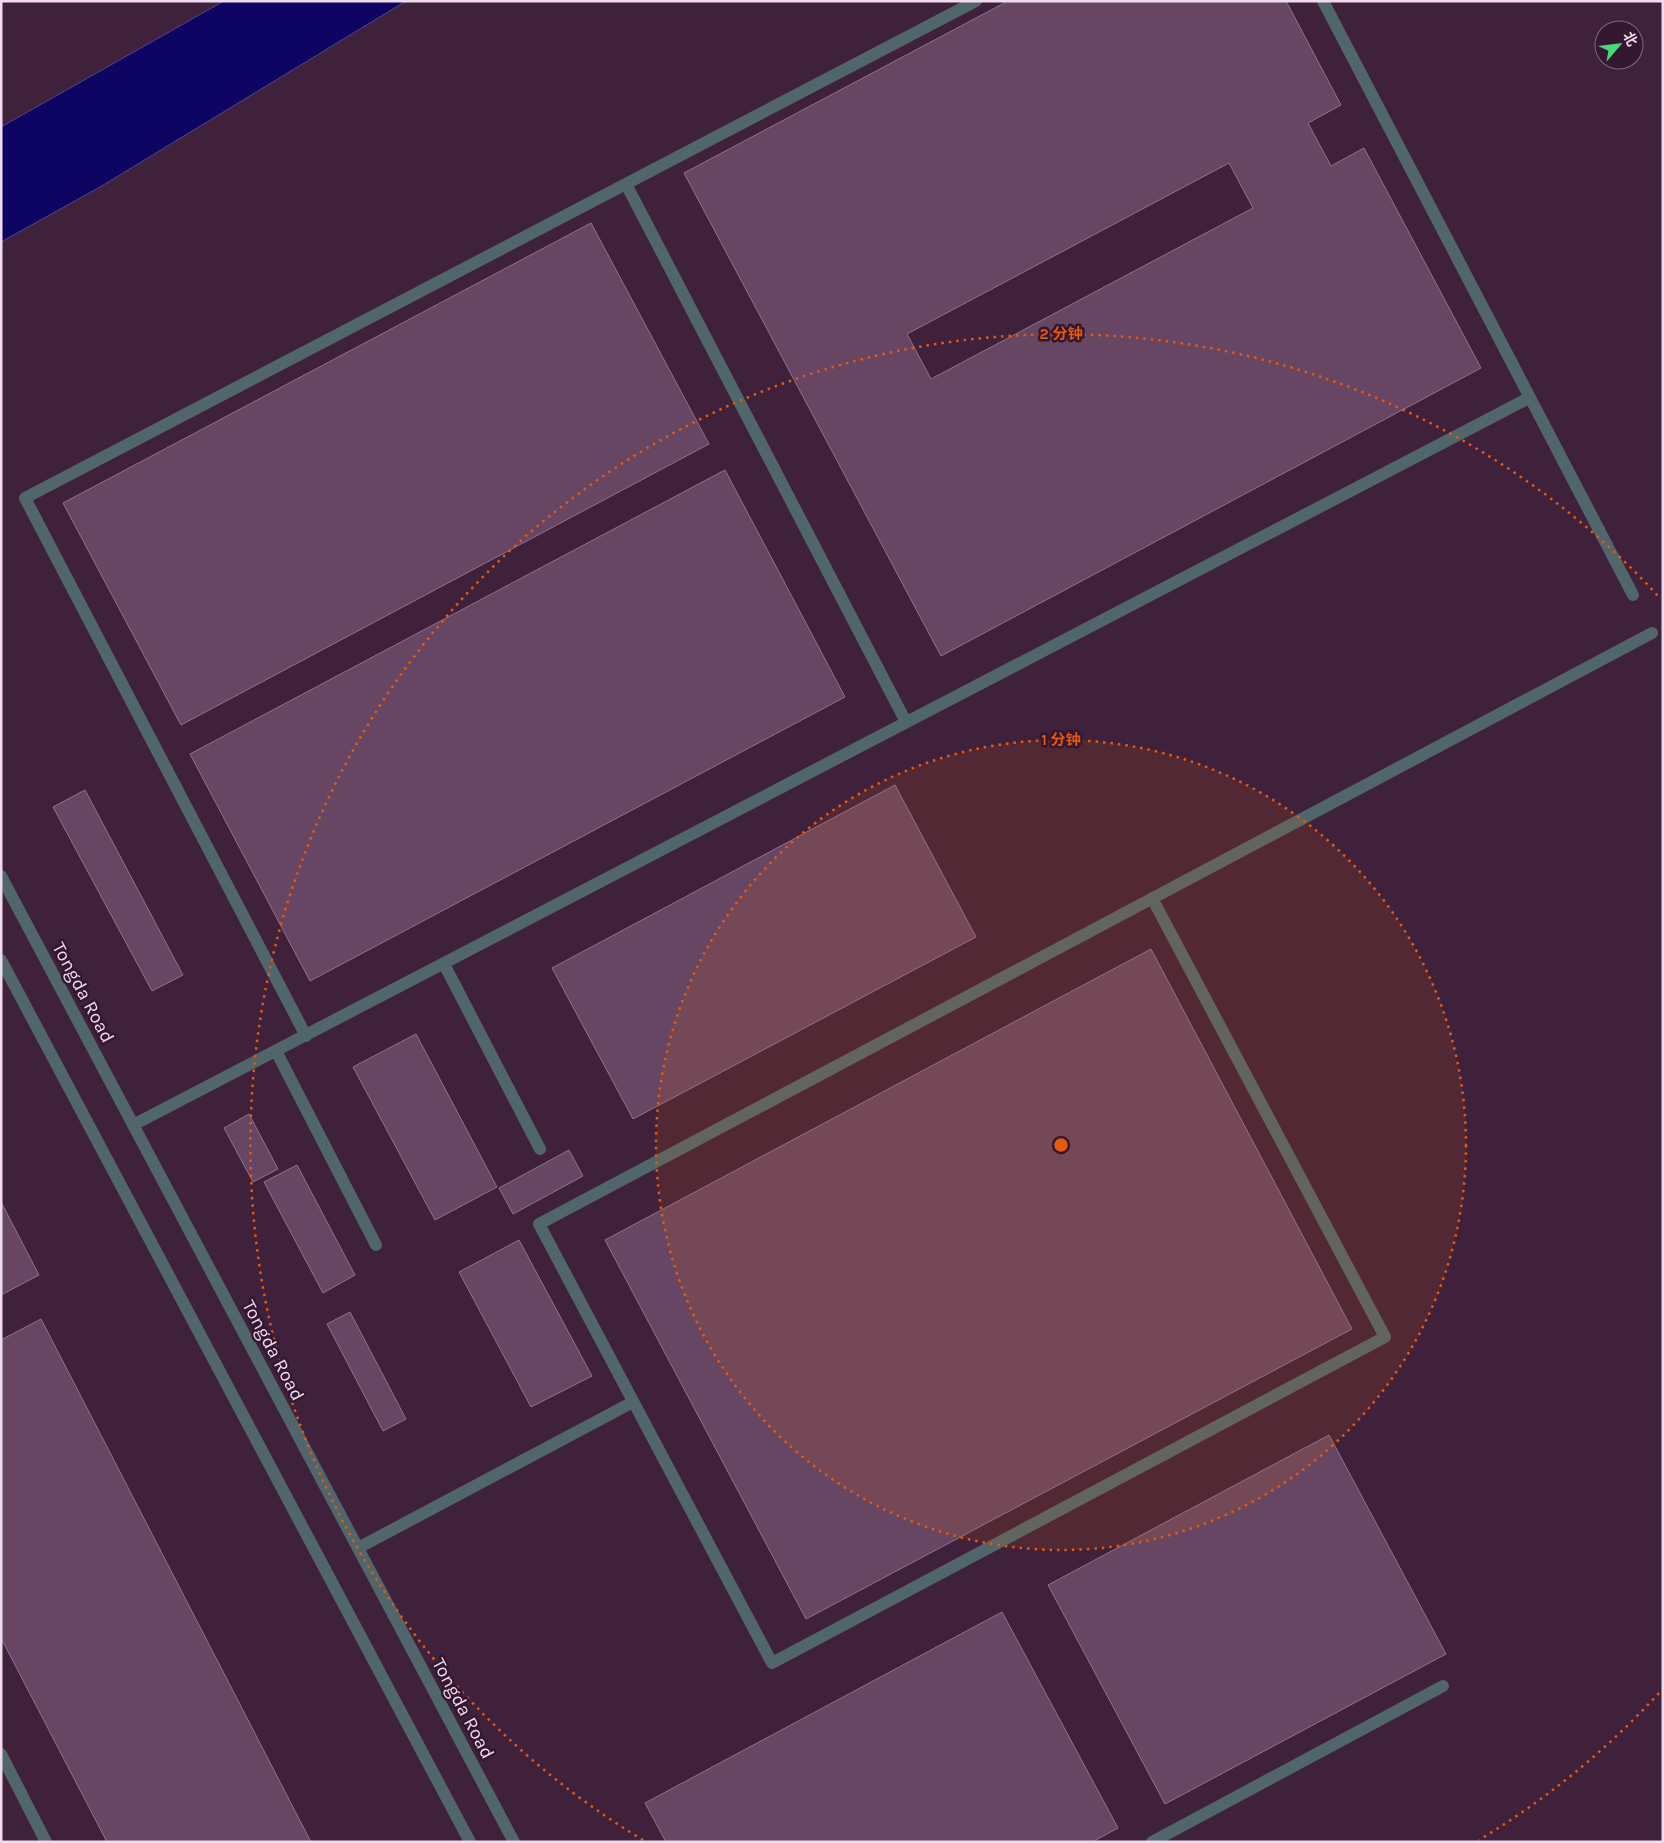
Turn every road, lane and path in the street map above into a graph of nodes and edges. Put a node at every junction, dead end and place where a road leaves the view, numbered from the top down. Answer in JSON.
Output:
{"nodes":[{"id":1,"x":976,"y":1,"type":"edge"},
{"id":2,"x":1323,"y":1,"type":"edge"},
{"id":3,"x":626,"y":184,"type":"junction"},
{"id":4,"x":1529,"y":398,"type":"junction"},
{"id":5,"x":1632,"y":595,"type":"dead end"},
{"id":6,"x":1652,"y":632,"type":"dead end"},
{"id":7,"x":906,"y":722,"type":"junction"},
{"id":8,"x":1,"y":876,"type":"edge"},
{"id":9,"x":1152,"y":898,"type":"junction"},
{"id":10,"x":1,"y":960,"type":"edge"},
{"id":11,"x":444,"y":964,"type":"junction"},
{"id":12,"x":306,"y":1036,"type":"junction"},
{"id":13,"x":276,"y":1051,"type":"junction"},
{"id":14,"x":134,"y":1125,"type":"junction"},
{"id":15,"x":540,"y":1149,"type":"dead end"},
{"id":16,"x":376,"y":1245,"type":"dead end"},
{"id":17,"x":633,"y":1402,"type":"junction"},
{"id":18,"x":358,"y":1548,"type":"junction"},
{"id":19,"x":1443,"y":1686,"type":"dead end"},
{"id":20,"x":1,"y":1754,"type":"edge"},
{"id":21,"x":46,"y":1842,"type":"edge"},
{"id":22,"x":470,"y":1842,"type":"edge"},
{"id":23,"x":514,"y":1842,"type":"edge"},
{"id":24,"x":1152,"y":1842,"type":"edge"}],
"edges":[{"from":1,"to":3,"type":"street"},
{"from":2,"to":4,"type":"street"},
{"from":3,"to":7,"type":"street"},
{"from":3,"to":12,"type":"street"},
{"from":4,"to":5,"type":"street"},
{"from":4,"to":7,"type":"street"},
{"from":6,"to":9,"type":"street"},
{"from":7,"to":11,"type":"street"},
{"from":8,"to":14,"type":"street","name":"Tongda Road"},
{"from":9,"to":17,"type":"street"},
{"from":9,"to":17,"type":"street"},
{"from":10,"to":22,"type":"street"},
{"from":11,"to":12,"type":"street"},
{"from":11,"to":15,"type":"street"},
{"from":12,"to":13,"type":"street"},
{"from":13,"to":14,"type":"street"},
{"from":13,"to":16,"type":"street"},
{"from":14,"to":18,"type":"street","name":"Tongda Road"},
{"from":17,"to":18,"type":"street"},
{"from":18,"to":23,"type":"street","name":"Tongda Road"},
{"from":19,"to":24,"type":"street"},
{"from":20,"to":21,"type":"street"}]}
